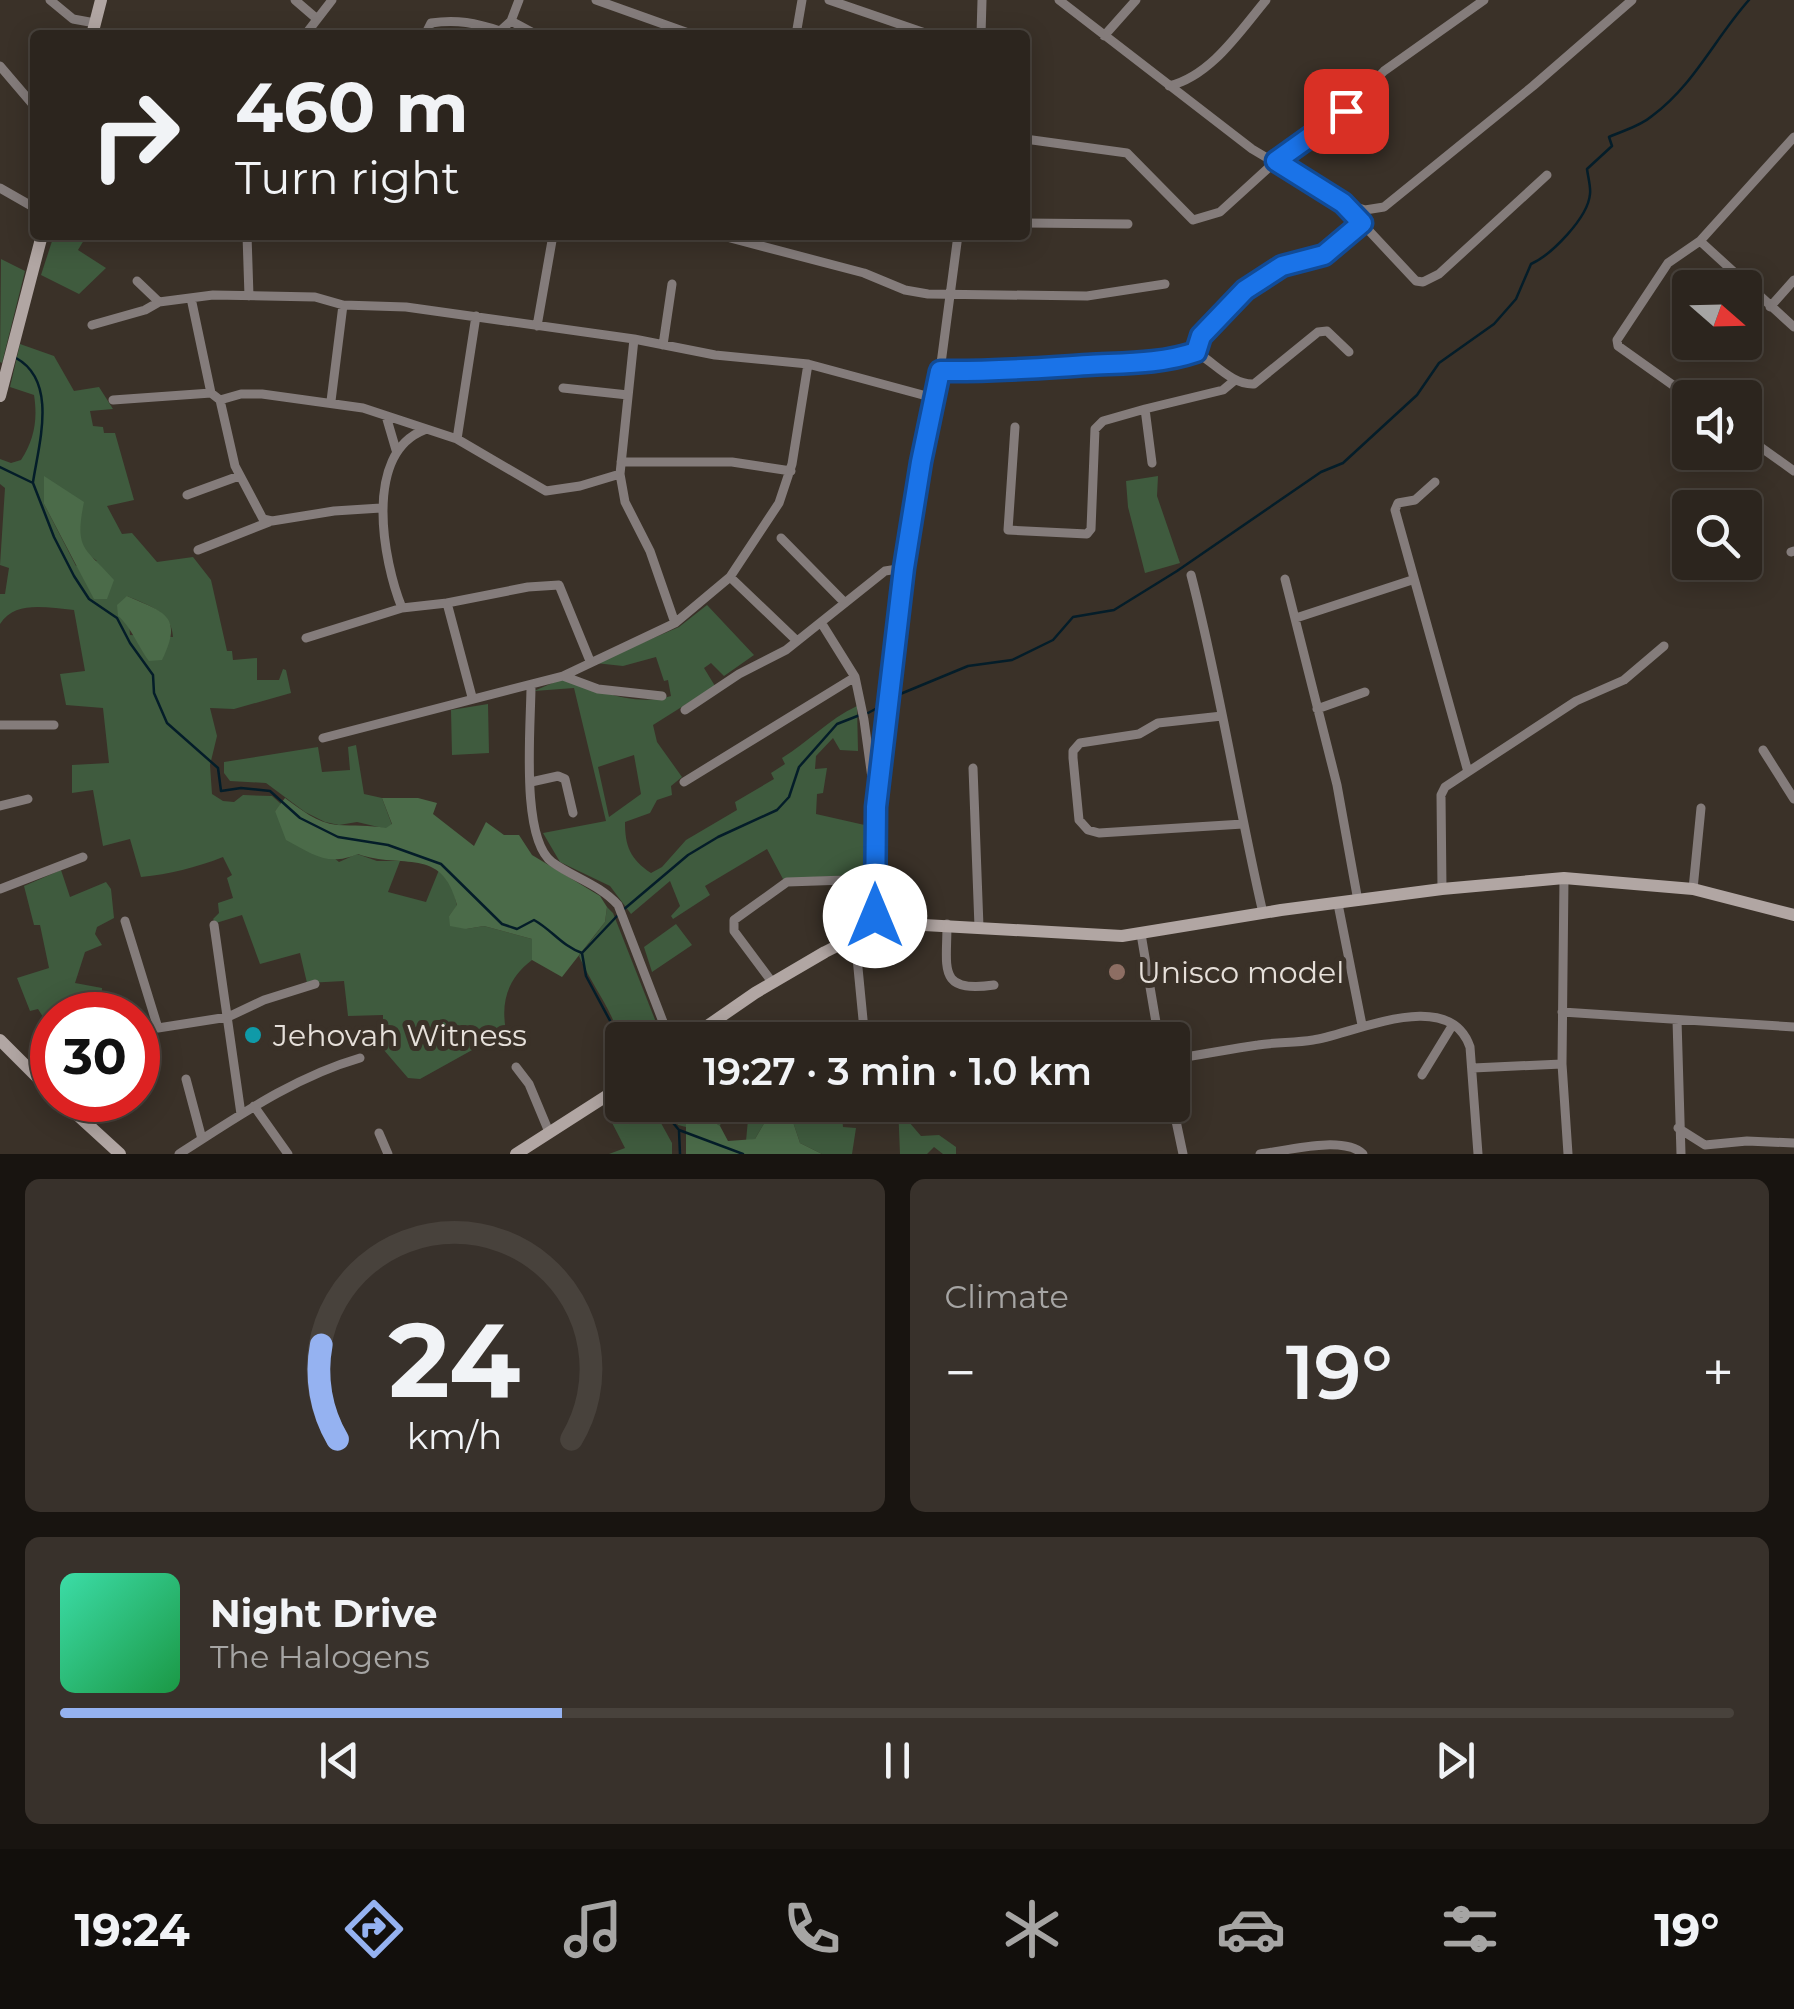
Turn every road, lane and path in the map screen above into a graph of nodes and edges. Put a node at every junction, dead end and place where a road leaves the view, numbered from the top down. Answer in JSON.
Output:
{"nodes":[{"id":1,"x":50,"y":0,"type":"edge"},
{"id":2,"x":102,"y":0,"type":"edge"},
{"id":3,"x":295,"y":0,"type":"edge"},
{"id":4,"x":332,"y":0,"type":"edge"},
{"id":5,"x":519,"y":0,"type":"edge"},
{"id":6,"x":596,"y":0,"type":"edge"},
{"id":7,"x":802,"y":0,"type":"edge"},
{"id":8,"x":829,"y":0,"type":"edge"},
{"id":9,"x":982,"y":0,"type":"edge"},
{"id":10,"x":1060,"y":0,"type":"edge"},
{"id":11,"x":1136,"y":0,"type":"edge"},
{"id":12,"x":1266,"y":0,"type":"edge"},
{"id":13,"x":1484,"y":0,"type":"edge"},
{"id":14,"x":1632,"y":0,"type":"edge"},
{"id":15,"x":317,"y":20,"type":"junction"},
{"id":16,"x":511,"y":21,"type":"junction"},
{"id":17,"x":93,"y":29,"type":"edge"},
{"id":18,"x":309,"y":30,"type":"edge"},
{"id":19,"x":428,"y":30,"type":"edge"},
{"id":20,"x":492,"y":30,"type":"edge"},
{"id":21,"x":502,"y":30,"type":"edge"},
{"id":22,"x":528,"y":30,"type":"edge"},
{"id":23,"x":680,"y":30,"type":"edge"},
{"id":24,"x":797,"y":30,"type":"edge"},
{"id":25,"x":916,"y":30,"type":"edge"},
{"id":26,"x":981,"y":30,"type":"edge"},
{"id":27,"x":1104,"y":36,"type":"junction"},
{"id":28,"x":0,"y":66,"type":"edge"},
{"id":29,"x":1170,"y":86,"type":"junction"},
{"id":30,"x":30,"y":101,"type":"edge"},
{"id":31,"x":1794,"y":136,"type":"edge"},
{"id":32,"x":1030,"y":140,"type":"edge"},
{"id":33,"x":1276,"y":161,"type":"junction"},
{"id":34,"x":1547,"y":175,"type":"dead end"},
{"id":35,"x":0,"y":188,"type":"edge"},
{"id":36,"x":1343,"y":203,"type":"junction"},
{"id":37,"x":30,"y":205,"type":"edge"},
{"id":38,"x":1030,"y":223,"type":"edge"},
{"id":39,"x":1362,"y":223,"type":"junction"},
{"id":40,"x":1128,"y":224,"type":"dead end"},
{"id":41,"x":41,"y":240,"type":"edge"},
{"id":42,"x":248,"y":240,"type":"edge"},
{"id":43,"x":552,"y":240,"type":"edge"},
{"id":44,"x":738,"y":240,"type":"edge"},
{"id":45,"x":957,"y":240,"type":"edge"},
{"id":46,"x":1700,"y":241,"type":"junction"},
{"id":47,"x":1794,"y":280,"type":"edge"},
{"id":48,"x":138,"y":281,"type":"dead end"},
{"id":49,"x":672,"y":284,"type":"dead end"},
{"id":50,"x":1166,"y":284,"type":"dead end"},
{"id":51,"x":249,"y":296,"type":"junction"},
{"id":52,"x":950,"y":296,"type":"junction"},
{"id":53,"x":191,"y":298,"type":"junction"},
{"id":54,"x":159,"y":302,"type":"junction"},
{"id":55,"x":343,"y":304,"type":"junction"},
{"id":56,"x":1770,"y":307,"type":"junction"},
{"id":57,"x":476,"y":316,"type":"junction"},
{"id":58,"x":92,"y":325,"type":"dead end"},
{"id":59,"x":537,"y":326,"type":"junction"},
{"id":60,"x":1794,"y":327,"type":"edge"},
{"id":61,"x":634,"y":339,"type":"junction"},
{"id":62,"x":664,"y":345,"type":"junction"},
{"id":63,"x":1196,"y":352,"type":"junction"},
{"id":64,"x":1349,"y":352,"type":"dead end"},
{"id":65,"x":808,"y":364,"type":"junction"},
{"id":66,"x":940,"y":371,"type":"junction"},
{"id":67,"x":1235,"y":380,"type":"junction"},
{"id":68,"x":1672,"y":384,"type":"edge"},
{"id":69,"x":563,"y":388,"type":"dead end"},
{"id":70,"x":211,"y":393,"type":"junction"},
{"id":71,"x":628,"y":395,"type":"junction"},
{"id":72,"x":0,"y":396,"type":"edge"},
{"id":73,"x":934,"y":398,"type":"junction"},
{"id":74,"x":113,"y":400,"type":"dead end"},
{"id":75,"x":220,"y":400,"type":"junction"},
{"id":76,"x":331,"y":402,"type":"junction"},
{"id":77,"x":1146,"y":409,"type":"junction"},
{"id":78,"x":386,"y":416,"type":"junction"},
{"id":79,"x":1015,"y":427,"type":"dead end"},
{"id":80,"x":426,"y":429,"type":"junction"},
{"id":81,"x":457,"y":439,"type":"junction"},
{"id":82,"x":1762,"y":448,"type":"edge"},
{"id":83,"x":396,"y":450,"type":"junction"},
{"id":84,"x":621,"y":462,"type":"junction"},
{"id":85,"x":1152,"y":463,"type":"dead end"},
{"id":86,"x":791,"y":471,"type":"junction"},
{"id":87,"x":1794,"y":471,"type":"edge"},
{"id":88,"x":620,"y":474,"type":"junction"},
{"id":89,"x":239,"y":476,"type":"junction"},
{"id":90,"x":1436,"y":482,"type":"dead end"},
{"id":91,"x":187,"y":495,"type":"dead end"},
{"id":92,"x":382,"y":508,"type":"junction"},
{"id":93,"x":272,"y":521,"type":"junction"},
{"id":94,"x":781,"y":538,"type":"dead end"},
{"id":95,"x":198,"y":550,"type":"dead end"},
{"id":96,"x":904,"y":568,"type":"junction"},
{"id":97,"x":1191,"y":575,"type":"dead end"},
{"id":98,"x":730,"y":577,"type":"junction"},
{"id":99,"x":1285,"y":579,"type":"dead end"},
{"id":100,"x":1412,"y":580,"type":"junction"},
{"id":101,"x":447,"y":603,"type":"junction"},
{"id":102,"x":844,"y":603,"type":"junction"},
{"id":103,"x":402,"y":608,"type":"junction"},
{"id":104,"x":1296,"y":618,"type":"junction"},
{"id":105,"x":675,"y":624,"type":"junction"},
{"id":106,"x":822,"y":624,"type":"junction"},
{"id":107,"x":306,"y":638,"type":"dead end"},
{"id":108,"x":797,"y":641,"type":"junction"},
{"id":109,"x":1664,"y":646,"type":"dead end"},
{"id":110,"x":590,"y":662,"type":"junction"},
{"id":111,"x":563,"y":676,"type":"junction"},
{"id":112,"x":854,"y":677,"type":"junction"},
{"id":113,"x":531,"y":686,"type":"junction"},
{"id":114,"x":1365,"y":692,"type":"dead end"},
{"id":115,"x":662,"y":696,"type":"dead end"},
{"id":116,"x":472,"y":698,"type":"junction"},
{"id":117,"x":685,"y":710,"type":"dead end"},
{"id":118,"x":1317,"y":710,"type":"junction"},
{"id":119,"x":1222,"y":716,"type":"junction"},
{"id":120,"x":54,"y":724,"type":"dead end"},
{"id":121,"x":0,"y":725,"type":"edge"},
{"id":122,"x":323,"y":738,"type":"dead end"},
{"id":123,"x":1763,"y":750,"type":"dead end"},
{"id":124,"x":973,"y":768,"type":"dead end"},
{"id":125,"x":1468,"y":772,"type":"junction"},
{"id":126,"x":531,"y":782,"type":"junction"},
{"id":127,"x":684,"y":782,"type":"dead end"},
{"id":128,"x":1794,"y":799,"type":"edge"},
{"id":129,"x":28,"y":800,"type":"dead end"},
{"id":130,"x":0,"y":806,"type":"edge"},
{"id":131,"x":876,"y":807,"type":"junction"},
{"id":132,"x":1701,"y":808,"type":"dead end"},
{"id":133,"x":572,"y":813,"type":"dead end"},
{"id":134,"x":1243,"y":824,"type":"junction"},
{"id":135,"x":84,"y":857,"type":"dead end"},
{"id":136,"x":1564,"y":878,"type":"junction"},
{"id":137,"x":0,"y":889,"type":"edge"},
{"id":138,"x":1442,"y":889,"type":"junction"},
{"id":139,"x":1693,"y":890,"type":"junction"},
{"id":140,"x":876,"y":898,"type":"junction"},
{"id":141,"x":1358,"y":901,"type":"junction"},
{"id":142,"x":1338,"y":904,"type":"junction"},
{"id":143,"x":1264,"y":913,"type":"junction"},
{"id":144,"x":1794,"y":914,"type":"edge"},
{"id":145,"x":124,"y":921,"type":"dead end"},
{"id":146,"x":947,"y":924,"type":"junction"},
{"id":147,"x":214,"y":925,"type":"dead end"},
{"id":148,"x":979,"y":927,"type":"junction"},
{"id":149,"x":876,"y":930,"type":"junction"},
{"id":150,"x":1140,"y":934,"type":"junction"},
{"id":151,"x":856,"y":937,"type":"junction"},
{"id":152,"x":772,"y":982,"type":"junction"},
{"id":153,"x":314,"y":984,"type":"dead end"},
{"id":154,"x":994,"y":986,"type":"dead end"},
{"id":155,"x":1562,"y":1012,"type":"junction"},
{"id":156,"x":228,"y":1017,"type":"junction"},
{"id":157,"x":1676,"y":1020,"type":"junction"},
{"id":158,"x":663,"y":1022,"type":"edge"},
{"id":159,"x":713,"y":1022,"type":"edge"},
{"id":160,"x":863,"y":1022,"type":"edge"},
{"id":161,"x":1157,"y":1022,"type":"edge"},
{"id":162,"x":1362,"y":1024,"type":"junction"},
{"id":163,"x":1452,"y":1026,"type":"junction"},
{"id":164,"x":1794,"y":1028,"type":"edge"},
{"id":165,"x":0,"y":1040,"type":"edge"},
{"id":166,"x":1190,"y":1055,"type":"edge"},
{"id":167,"x":360,"y":1058,"type":"dead end"},
{"id":168,"x":1562,"y":1064,"type":"junction"},
{"id":169,"x":516,"y":1067,"type":"dead end"},
{"id":170,"x":1472,"y":1068,"type":"junction"},
{"id":171,"x":30,"y":1070,"type":"edge"},
{"id":172,"x":1422,"y":1075,"type":"dead end"},
{"id":173,"x":186,"y":1079,"type":"dead end"},
{"id":174,"x":605,"y":1097,"type":"edge"},
{"id":175,"x":254,"y":1106,"type":"junction"},
{"id":176,"x":241,"y":1114,"type":"junction"},
{"id":177,"x":85,"y":1122,"type":"edge"},
{"id":178,"x":1176,"y":1122,"type":"edge"},
{"id":179,"x":1678,"y":1128,"type":"junction"},
{"id":180,"x":549,"y":1132,"type":"junction"},
{"id":181,"x":380,"y":1133,"type":"dead end"},
{"id":182,"x":202,"y":1139,"type":"junction"},
{"id":183,"x":1794,"y":1144,"type":"edge"},
{"id":184,"x":120,"y":1154,"type":"edge"},
{"id":185,"x":180,"y":1154,"type":"edge"},
{"id":186,"x":288,"y":1154,"type":"edge"},
{"id":187,"x":388,"y":1154,"type":"edge"},
{"id":188,"x":516,"y":1154,"type":"edge"},
{"id":189,"x":1183,"y":1154,"type":"edge"},
{"id":190,"x":1260,"y":1154,"type":"edge"},
{"id":191,"x":1362,"y":1154,"type":"edge"},
{"id":192,"x":1478,"y":1154,"type":"edge"},
{"id":193,"x":1568,"y":1154,"type":"edge"},
{"id":194,"x":1682,"y":1154,"type":"edge"}],
"edges":[{"from":1,"to":17,"type":"street"},
{"from":2,"to":17,"type":"street"},
{"from":3,"to":15,"type":"street"},
{"from":4,"to":15,"type":"street"},
{"from":5,"to":16,"type":"street"},
{"from":6,"to":23,"type":"street"},
{"from":7,"to":24,"type":"street"},
{"from":8,"to":25,"type":"street"},
{"from":9,"to":26,"type":"street"},
{"from":10,"to":27,"type":"street"},
{"from":11,"to":27,"type":"street"},
{"from":12,"to":29,"type":"street"},
{"from":13,"to":33,"type":"street"},
{"from":14,"to":36,"type":"street"},
{"from":15,"to":18,"type":"street"},
{"from":16,"to":21,"type":"street"},
{"from":16,"to":22,"type":"street"},
{"from":19,"to":20,"type":"street"},
{"from":27,"to":29,"type":"street"},
{"from":28,"to":30,"type":"street"},
{"from":29,"to":33,"type":"street"},
{"from":31,"to":46,"type":"street"},
{"from":32,"to":33,"type":"street"},
{"from":33,"to":36,"type":"street"},
{"from":34,"to":39,"type":"street"},
{"from":35,"to":37,"type":"street"},
{"from":36,"to":39,"type":"street"},
{"from":38,"to":40,"type":"street"},
{"from":39,"to":63,"type":"street"},
{"from":41,"to":72,"type":"street"},
{"from":42,"to":51,"type":"street"},
{"from":43,"to":59,"type":"street"},
{"from":44,"to":52,"type":"street"},
{"from":45,"to":52,"type":"street"},
{"from":46,"to":56,"type":"street"},
{"from":46,"to":68,"type":"street"},
{"from":47,"to":56,"type":"street"},
{"from":48,"to":54,"type":"street"},
{"from":49,"to":62,"type":"street"},
{"from":50,"to":52,"type":"street"},
{"from":51,"to":53,"type":"street"},
{"from":51,"to":55,"type":"street"},
{"from":52,"to":66,"type":"street"},
{"from":53,"to":54,"type":"street"},
{"from":53,"to":70,"type":"street"},
{"from":54,"to":58,"type":"street"},
{"from":55,"to":57,"type":"street"},
{"from":55,"to":76,"type":"street"},
{"from":56,"to":60,"type":"street"},
{"from":57,"to":59,"type":"street"},
{"from":57,"to":81,"type":"street"},
{"from":59,"to":61,"type":"street"},
{"from":61,"to":62,"type":"street"},
{"from":61,"to":71,"type":"street"},
{"from":62,"to":65,"type":"street"},
{"from":63,"to":66,"type":"street"},
{"from":63,"to":67,"type":"street"},
{"from":64,"to":67,"type":"street"},
{"from":65,"to":73,"type":"street"},
{"from":65,"to":86,"type":"street"},
{"from":66,"to":73,"type":"street"},
{"from":67,"to":77,"type":"street"},
{"from":69,"to":71,"type":"street"},
{"from":70,"to":74,"type":"street"},
{"from":70,"to":75,"type":"street"},
{"from":71,"to":84,"type":"street"},
{"from":73,"to":96,"type":"street"},
{"from":75,"to":76,"type":"street"},
{"from":75,"to":89,"type":"street"},
{"from":76,"to":78,"type":"street"},
{"from":77,"to":79,"type":"street"},
{"from":77,"to":85,"type":"street"},
{"from":78,"to":80,"type":"street"},
{"from":78,"to":83,"type":"street"},
{"from":80,"to":81,"type":"street"},
{"from":80,"to":83,"type":"street"},
{"from":81,"to":88,"type":"street"},
{"from":82,"to":87,"type":"street"},
{"from":83,"to":92,"type":"street"},
{"from":84,"to":86,"type":"street"},
{"from":84,"to":88,"type":"street"},
{"from":86,"to":98,"type":"street"},
{"from":88,"to":105,"type":"street"},
{"from":89,"to":91,"type":"street"},
{"from":89,"to":93,"type":"street"},
{"from":90,"to":100,"type":"street"},
{"from":92,"to":93,"type":"street"},
{"from":92,"to":103,"type":"street"},
{"from":93,"to":95,"type":"street"},
{"from":94,"to":102,"type":"street"},
{"from":96,"to":102,"type":"street"},
{"from":96,"to":131,"type":"street"},
{"from":97,"to":119,"type":"street"},
{"from":98,"to":105,"type":"street"},
{"from":98,"to":108,"type":"street"},
{"from":99,"to":104,"type":"street"},
{"from":100,"to":104,"type":"street"},
{"from":100,"to":125,"type":"street"},
{"from":101,"to":103,"type":"street"},
{"from":101,"to":110,"type":"street"},
{"from":101,"to":116,"type":"street"},
{"from":102,"to":106,"type":"street"},
{"from":103,"to":107,"type":"street"},
{"from":104,"to":118,"type":"street"},
{"from":105,"to":110,"type":"street"},
{"from":106,"to":108,"type":"street"},
{"from":106,"to":112,"type":"street"},
{"from":108,"to":117,"type":"street"},
{"from":109,"to":125,"type":"street"},
{"from":110,"to":111,"type":"street"},
{"from":111,"to":113,"type":"street"},
{"from":111,"to":115,"type":"street"},
{"from":112,"to":127,"type":"street"},
{"from":112,"to":131,"type":"street"},
{"from":113,"to":116,"type":"street"},
{"from":113,"to":126,"type":"street"},
{"from":114,"to":118,"type":"street"},
{"from":116,"to":122,"type":"street"},
{"from":118,"to":141,"type":"street"},
{"from":119,"to":134,"type":"street"},
{"from":119,"to":134,"type":"street"},
{"from":120,"to":121,"type":"street"},
{"from":123,"to":128,"type":"street"},
{"from":124,"to":148,"type":"street"},
{"from":125,"to":138,"type":"street"},
{"from":126,"to":133,"type":"street"},
{"from":126,"to":158,"type":"street"},
{"from":129,"to":130,"type":"street"},
{"from":131,"to":140,"type":"street"},
{"from":132,"to":139,"type":"street"},
{"from":134,"to":143,"type":"street"},
{"from":135,"to":137,"type":"street"},
{"from":136,"to":138,"type":"street"},
{"from":136,"to":139,"type":"street"},
{"from":136,"to":155,"type":"street"},
{"from":138,"to":141,"type":"street"},
{"from":139,"to":144,"type":"street"},
{"from":140,"to":149,"type":"street"},
{"from":140,"to":152,"type":"street"},
{"from":141,"to":142,"type":"street"},
{"from":142,"to":143,"type":"street"},
{"from":142,"to":162,"type":"street"},
{"from":143,"to":150,"type":"street"},
{"from":145,"to":156,"type":"street"},
{"from":146,"to":148,"type":"street"},
{"from":146,"to":149,"type":"street"},
{"from":146,"to":154,"type":"street"},
{"from":147,"to":156,"type":"street"},
{"from":148,"to":150,"type":"street"},
{"from":149,"to":151,"type":"street"},
{"from":150,"to":161,"type":"street"},
{"from":151,"to":152,"type":"street"},
{"from":151,"to":160,"type":"street"},
{"from":152,"to":159,"type":"street"},
{"from":153,"to":156,"type":"street"},
{"from":155,"to":157,"type":"street"},
{"from":155,"to":168,"type":"street"},
{"from":156,"to":176,"type":"street"},
{"from":157,"to":164,"type":"street"},
{"from":157,"to":179,"type":"street"},
{"from":162,"to":163,"type":"street"},
{"from":162,"to":166,"type":"street"},
{"from":163,"to":170,"type":"street"},
{"from":163,"to":172,"type":"street"},
{"from":165,"to":171,"type":"street"},
{"from":167,"to":175,"type":"street"},
{"from":168,"to":170,"type":"street"},
{"from":168,"to":193,"type":"street"},
{"from":169,"to":180,"type":"street"},
{"from":170,"to":192,"type":"street"},
{"from":173,"to":182,"type":"street"},
{"from":174,"to":180,"type":"street"},
{"from":175,"to":176,"type":"street"},
{"from":175,"to":186,"type":"street"},
{"from":176,"to":182,"type":"street"},
{"from":177,"to":184,"type":"street"},
{"from":178,"to":189,"type":"street"},
{"from":179,"to":183,"type":"street"},
{"from":179,"to":194,"type":"street"},
{"from":180,"to":188,"type":"street"},
{"from":181,"to":187,"type":"street"},
{"from":182,"to":185,"type":"street"},
{"from":190,"to":191,"type":"street"}]}
